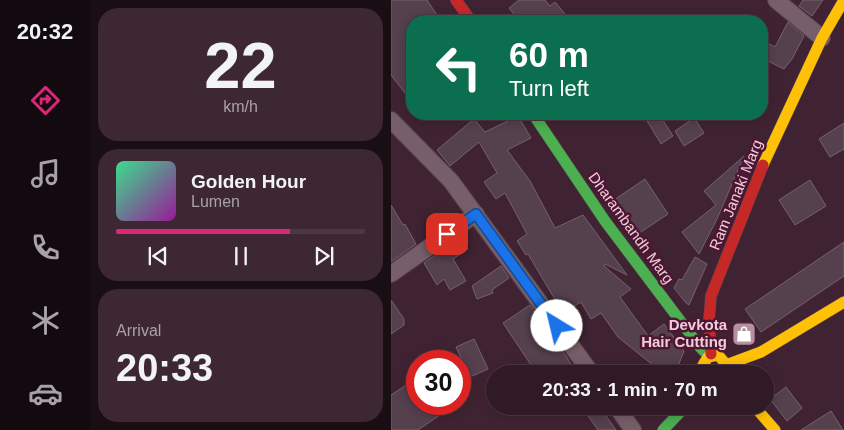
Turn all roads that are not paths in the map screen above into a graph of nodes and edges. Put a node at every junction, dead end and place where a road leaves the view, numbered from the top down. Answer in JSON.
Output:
{"nodes":[{"id":1,"x":457,"y":0,"type":"edge"},
{"id":2,"x":776,"y":0,"type":"edge"},
{"id":3,"x":844,"y":0,"type":"edge"},
{"id":4,"x":467,"y":15,"type":"edge"},
{"id":5,"x":822,"y":38,"type":"junction"},
{"id":6,"x":391,"y":120,"type":"edge"},
{"id":7,"x":537,"y":120,"type":"edge"},
{"id":8,"x":476,"y":214,"type":"junction"},
{"id":9,"x":391,"y":274,"type":"edge"},
{"id":10,"x":844,"y":302,"type":"edge"},
{"id":11,"x":710,"y":355,"type":"junction"},
{"id":12,"x":585,"y":365,"type":"edge"},
{"id":13,"x":703,"y":365,"type":"edge"},
{"id":14,"x":723,"y":365,"type":"edge"},
{"id":15,"x":736,"y":365,"type":"edge"},
{"id":16,"x":622,"y":415,"type":"edge"},
{"id":17,"x":677,"y":415,"type":"edge"},
{"id":18,"x":761,"y":415,"type":"edge"},
{"id":19,"x":633,"y":430,"type":"edge"},
{"id":20,"x":663,"y":430,"type":"edge"},
{"id":21,"x":775,"y":430,"type":"edge"}],
"edges":[{"from":1,"to":4,"type":"main road"},
{"from":2,"to":5,"type":"street"},
{"from":3,"to":5,"type":"main road","name":"Ram Janaki Marg"},
{"from":5,"to":11,"type":"main road","name":"Ram Janaki Marg"},
{"from":6,"to":8,"type":"street"},
{"from":7,"to":11,"type":"main road","name":"Dharambandh Marg"},
{"from":8,"to":9,"type":"street"},
{"from":8,"to":12,"type":"street"},
{"from":10,"to":15,"type":"main road"},
{"from":11,"to":13,"type":"main road","name":"Ram Janaki Marg"},
{"from":11,"to":14,"type":"main road","name":"Dharambandh Marg"},
{"from":16,"to":19,"type":"street"},
{"from":17,"to":20,"type":"main road"},
{"from":18,"to":21,"type":"main road"}]}
